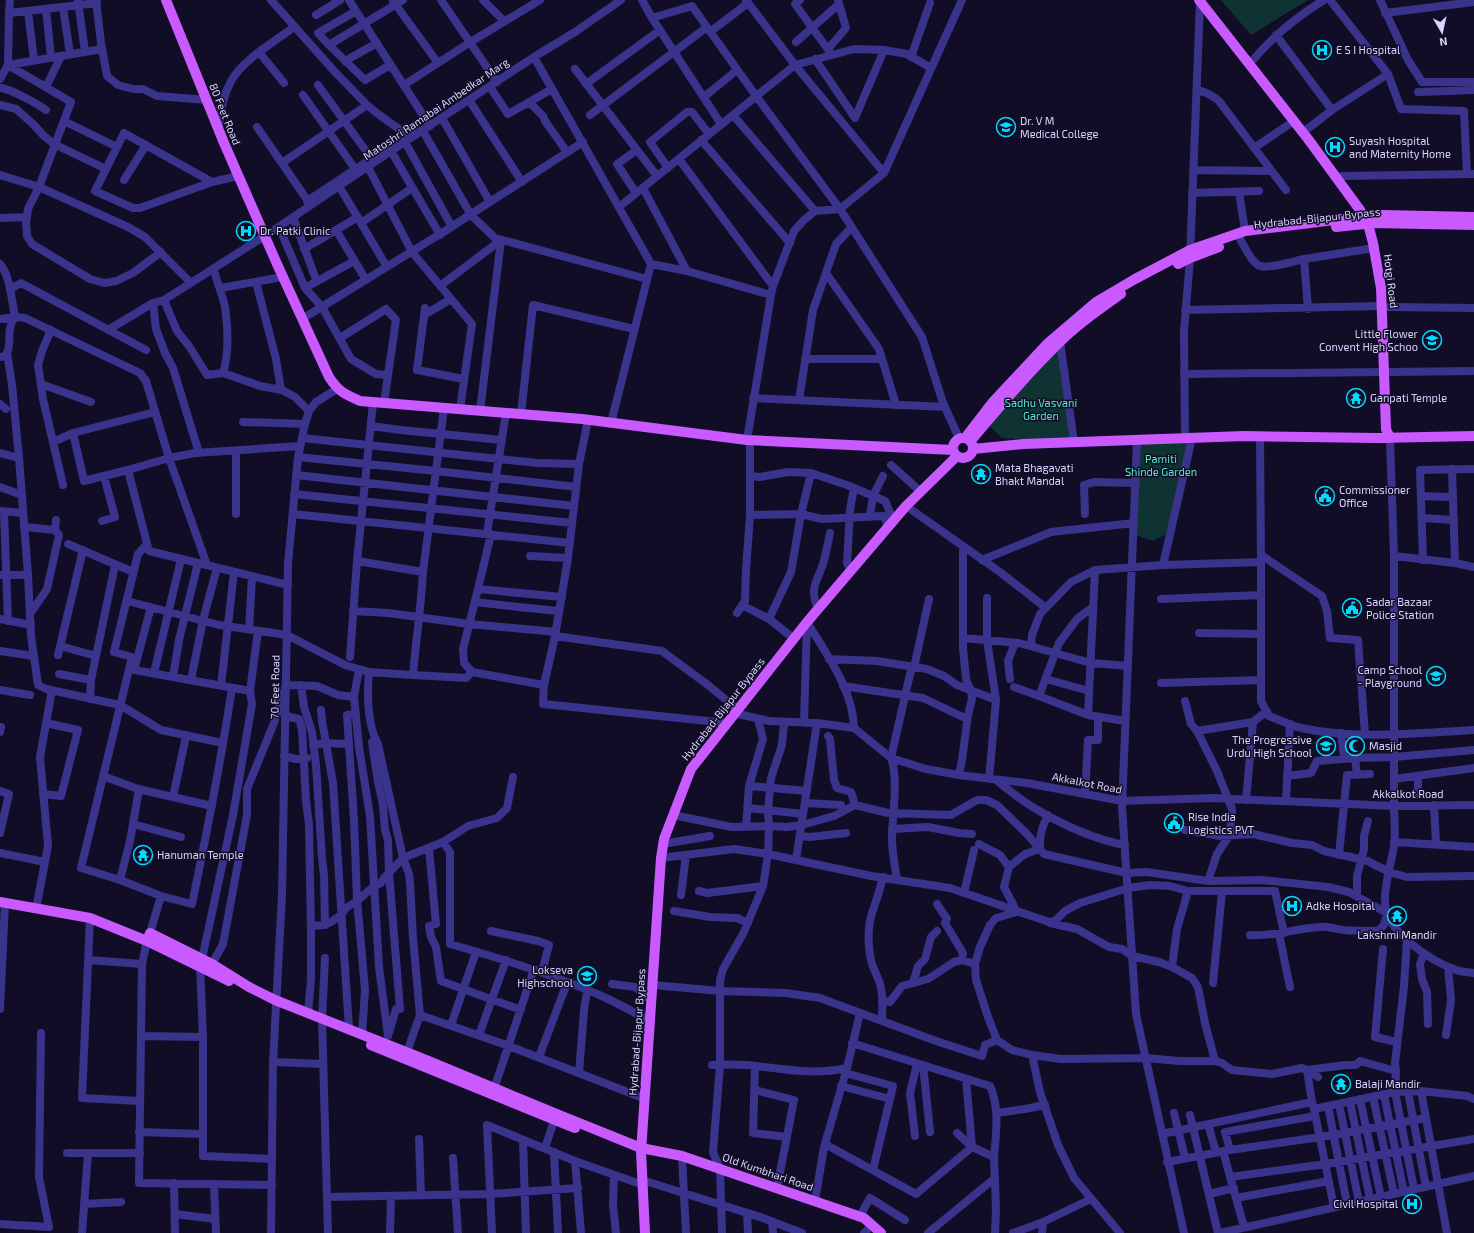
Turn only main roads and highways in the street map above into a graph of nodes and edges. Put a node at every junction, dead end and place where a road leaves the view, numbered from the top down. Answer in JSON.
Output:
{"nodes":[{"id":1,"x":166,"y":0,"type":"edge"},
{"id":2,"x":1202,"y":1,"type":"edge"},
{"id":3,"x":1474,"y":217,"type":"edge"},
{"id":4,"x":1369,"y":220,"type":"junction"},
{"id":5,"x":1474,"y":225,"type":"edge"},
{"id":6,"x":1190,"y":254,"type":"junction"},
{"id":7,"x":1385,"y":307,"type":"junction"},
{"id":8,"x":1474,"y":436,"type":"edge"},
{"id":9,"x":1390,"y":438,"type":"junction"},
{"id":10,"x":967,"y":441,"type":"junction"},
{"id":11,"x":955,"y":453,"type":"junction"},
{"id":12,"x":3,"y":902,"type":"edge"},
{"id":13,"x":201,"y":963,"type":"junction"},
{"id":14,"x":275,"y":1003,"type":"junction"},
{"id":15,"x":322,"y":1022,"type":"junction"},
{"id":16,"x":641,"y":1150,"type":"junction"},
{"id":17,"x":645,"y":1233,"type":"edge"},
{"id":18,"x":881,"y":1233,"type":"edge"}],
"edges":[{"from":1,"to":11,"type":"main road","name":"80 Feet Road"},
{"from":2,"to":4,"type":"main road","name":"Hotgi Road"},
{"from":2,"to":4,"type":"main road","name":"Hotgi Road"},
{"from":3,"to":4,"type":"main road"},
{"from":4,"to":5,"type":"main road","name":"Hydrabad-Bijapur Bypass"},
{"from":4,"to":6,"type":"main road","name":"Hydrabad-Bijapur Bypass"},
{"from":4,"to":7,"type":"main road","name":"Hotgi Road"},
{"from":4,"to":7,"type":"main road","name":"Hotgi Road"},
{"from":6,"to":10,"type":"main road","name":"Hydrabad-Bijapur Bypass"},
{"from":6,"to":10,"type":"main road"},
{"from":7,"to":9,"type":"main road","name":"Hotgi Road"},
{"from":8,"to":9,"type":"main road"},
{"from":9,"to":10,"type":"main road"},
{"from":10,"to":11,"type":"main road"},
{"from":10,"to":11,"type":"main road"},
{"from":11,"to":16,"type":"main road","name":"Hydrabad-Bijapur Bypass"},
{"from":12,"to":13,"type":"main road"},
{"from":13,"to":14,"type":"main road"},
{"from":13,"to":14,"type":"main road"},
{"from":14,"to":15,"type":"main road"},
{"from":14,"to":15,"type":"main road"},
{"from":15,"to":16,"type":"main road"},
{"from":15,"to":16,"type":"main road"},
{"from":16,"to":17,"type":"main road","name":"Hydrabad-Bijapur Bypass"},
{"from":16,"to":18,"type":"main road","name":"Old Kumbhari Road"}]}
